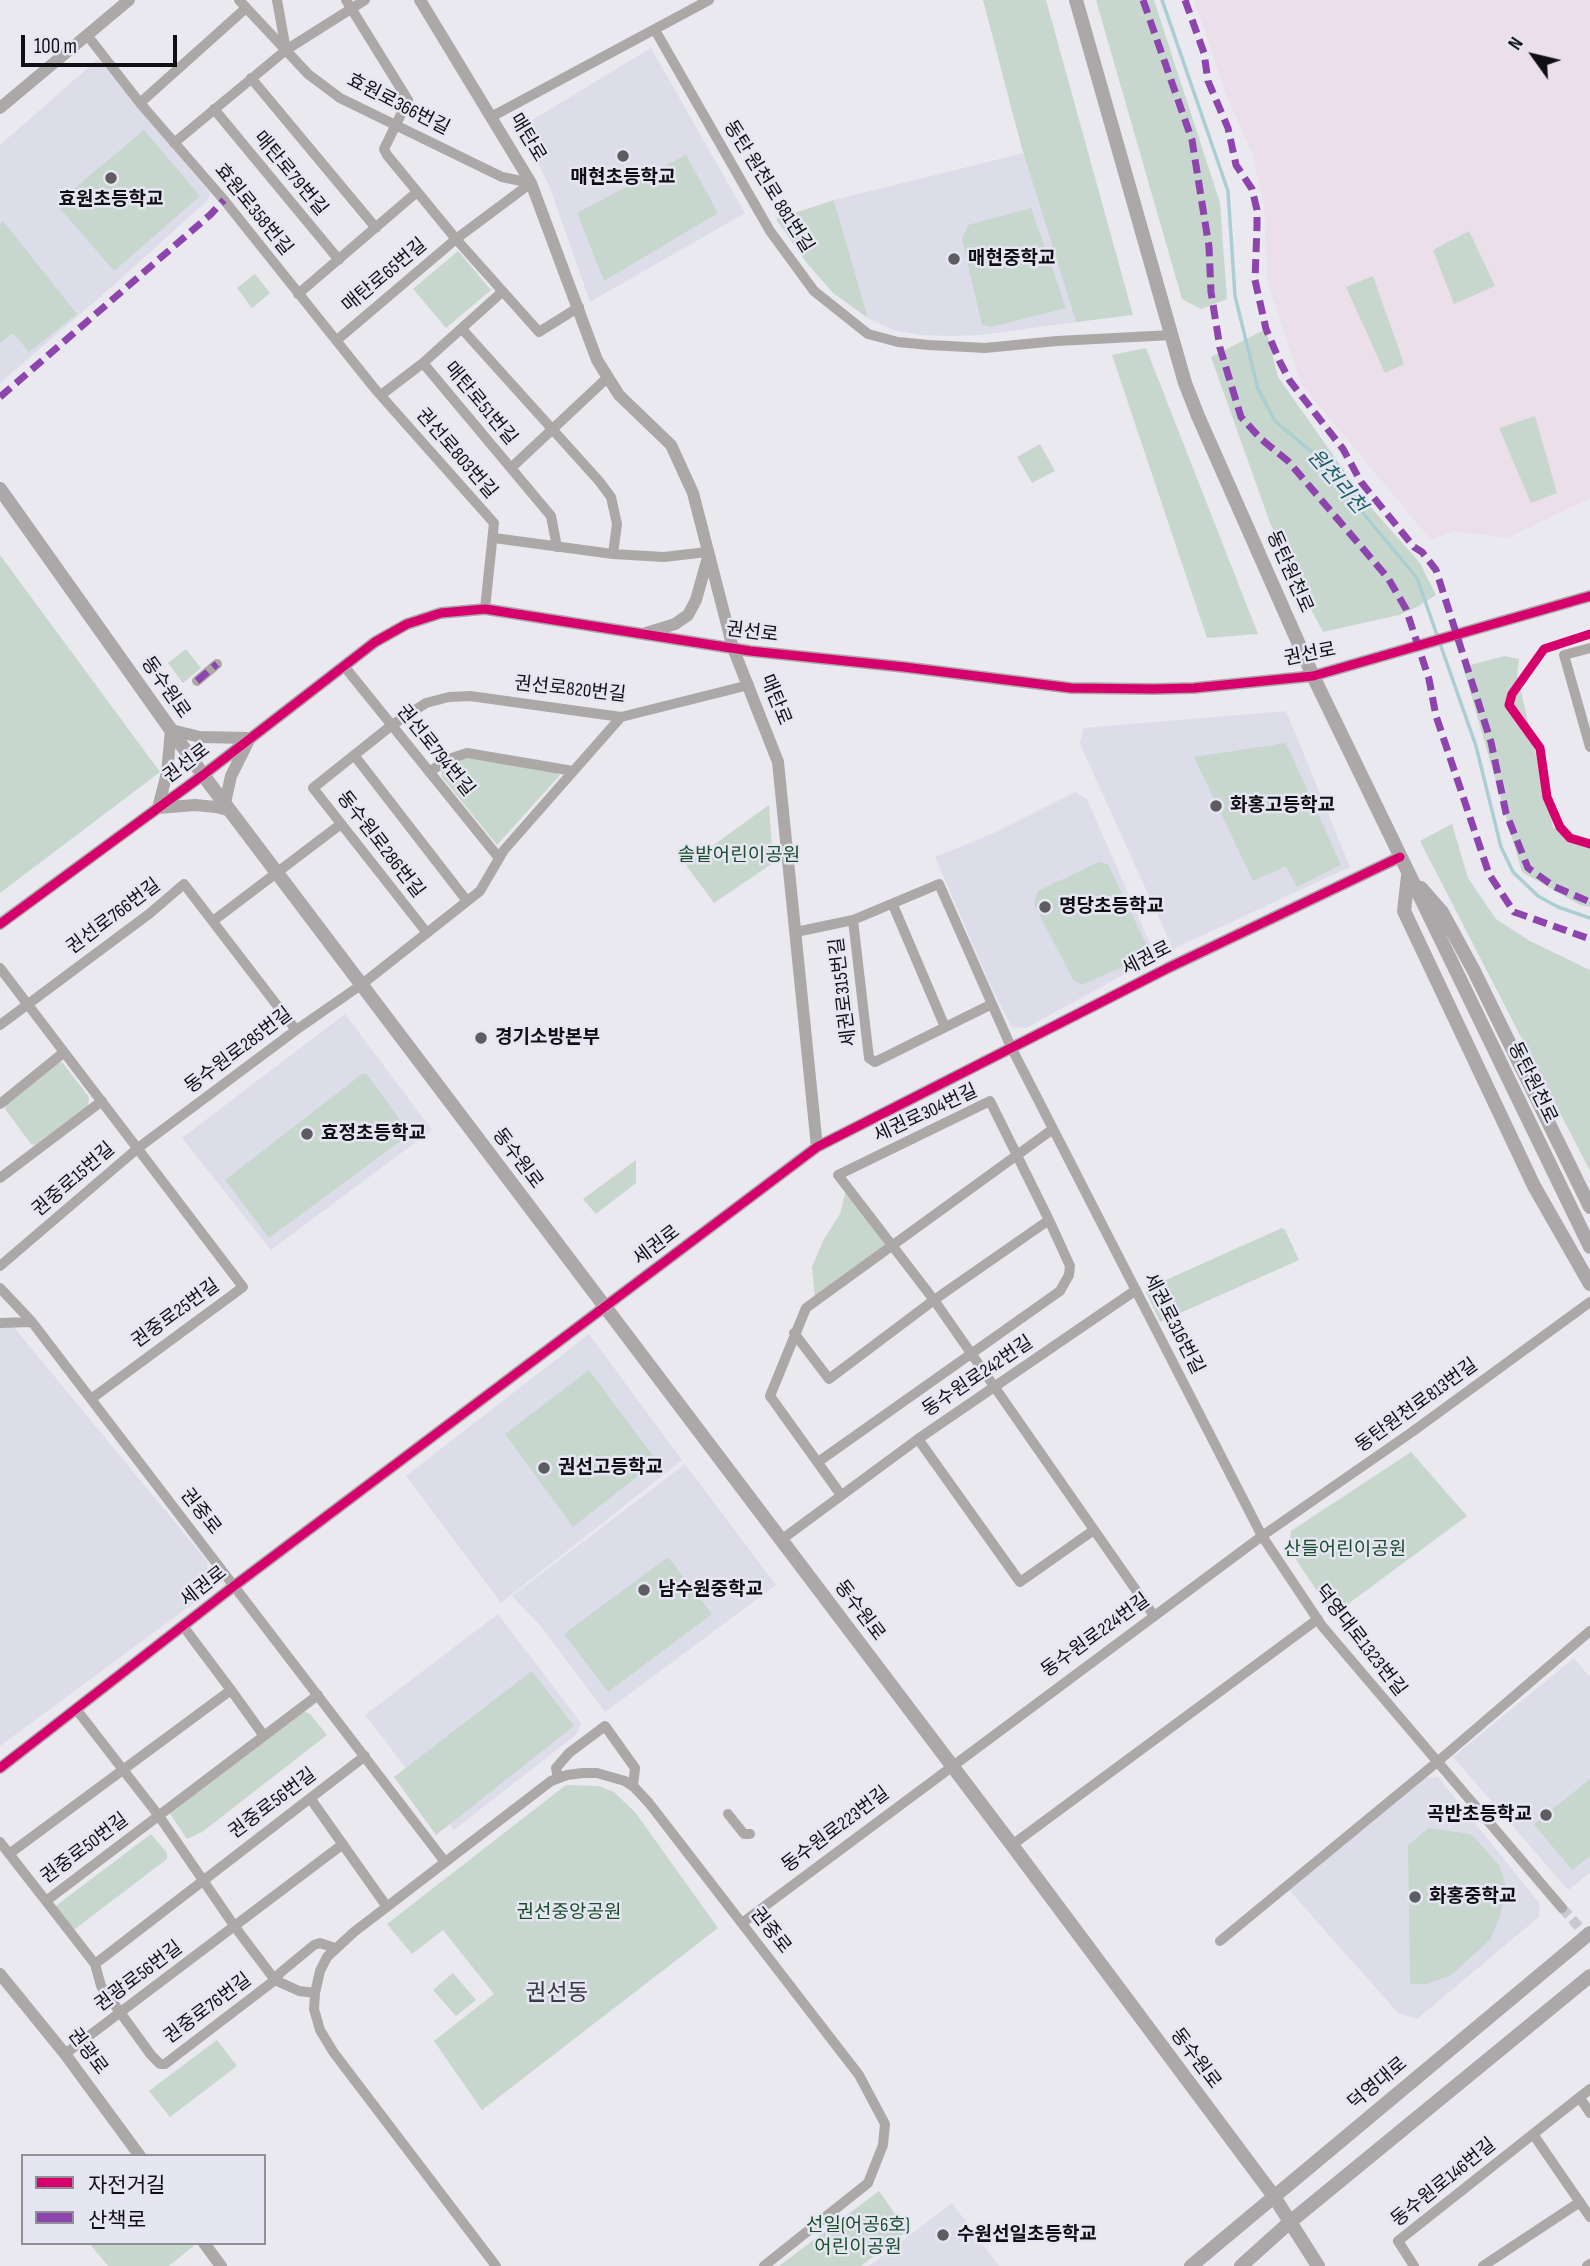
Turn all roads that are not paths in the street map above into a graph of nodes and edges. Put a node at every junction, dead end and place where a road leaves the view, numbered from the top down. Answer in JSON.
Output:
{"nodes":[{"id":1,"x":129,"y":0,"type":"edge"},
{"id":2,"x":277,"y":0,"type":"edge"},
{"id":3,"x":365,"y":0,"type":"edge"},
{"id":4,"x":420,"y":0,"type":"edge"},
{"id":5,"x":709,"y":0,"type":"edge"},
{"id":6,"x":1076,"y":0,"type":"edge"},
{"id":7,"x":242,"y":4,"type":"edge"},
{"id":8,"x":348,"y":5,"type":"edge"},
{"id":9,"x":655,"y":30,"type":"junction"},
{"id":10,"x":87,"y":35,"type":"junction"},
{"id":11,"x":286,"y":50,"type":"junction"},
{"id":12,"x":251,"y":78,"type":"junction"},
{"id":13,"x":140,"y":103,"type":"junction"},
{"id":14,"x":0,"y":107,"type":"edge"},
{"id":15,"x":214,"y":109,"type":"junction"},
{"id":16,"x":491,"y":117,"type":"junction"},
{"id":17,"x":397,"y":124,"type":"junction"},
{"id":18,"x":174,"y":142,"type":"junction"},
{"id":19,"x":531,"y":183,"type":"junction"},
{"id":20,"x":417,"y":192,"type":"junction"},
{"id":21,"x":376,"y":228,"type":"junction"},
{"id":22,"x":456,"y":239,"type":"junction"},
{"id":23,"x":339,"y":260,"type":"junction"},
{"id":24,"x":502,"y":292,"type":"junction"},
{"id":25,"x":298,"y":294,"type":"junction"},
{"id":26,"x":579,"y":307,"type":"junction"},
{"id":27,"x":462,"y":329,"type":"junction"},
{"id":28,"x":1172,"y":335,"type":"junction"},
{"id":29,"x":337,"y":340,"type":"junction"},
{"id":30,"x":423,"y":363,"type":"junction"},
{"id":31,"x":607,"y":378,"type":"junction"},
{"id":32,"x":381,"y":395,"type":"junction"},
{"id":33,"x":551,"y":430,"type":"junction"},
{"id":34,"x":511,"y":468,"type":"junction"},
{"id":35,"x":0,"y":489,"type":"edge"},
{"id":36,"x":494,"y":538,"type":"junction"},
{"id":37,"x":557,"y":547,"type":"junction"},
{"id":38,"x":613,"y":554,"type":"junction"},
{"id":39,"x":707,"y":554,"type":"junction"},
{"id":40,"x":1590,"y":596,"type":"edge"},
{"id":41,"x":485,"y":609,"type":"junction"},
{"id":42,"x":643,"y":634,"type":"junction"},
{"id":43,"x":733,"y":648,"type":"junction"},
{"id":44,"x":1590,"y":648,"type":"edge"},
{"id":45,"x":217,"y":664,"type":"dead end"},
{"id":46,"x":344,"y":666,"type":"junction"},
{"id":47,"x":1313,"y":676,"type":"junction"},
{"id":48,"x":197,"y":681,"type":"dead end"},
{"id":49,"x":749,"y":685,"type":"junction"},
{"id":50,"x":621,"y":718,"type":"junction"},
{"id":51,"x":392,"y":725,"type":"junction"},
{"id":52,"x":171,"y":730,"type":"junction"},
{"id":53,"x":250,"y":738,"type":"junction"},
{"id":54,"x":1590,"y":747,"type":"edge"},
{"id":55,"x":354,"y":755,"type":"junction"},
{"id":56,"x":573,"y":771,"type":"junction"},
{"id":57,"x":429,"y":772,"type":"junction"},
{"id":58,"x":203,"y":775,"type":"junction"},
{"id":59,"x":228,"y":807,"type":"junction"},
{"id":60,"x":158,"y":808,"type":"junction"},
{"id":61,"x":341,"y":824,"type":"junction"},
{"id":62,"x":1400,"y":857,"type":"junction"},
{"id":63,"x":499,"y":858,"type":"junction"},
{"id":64,"x":278,"y":873,"type":"junction"},
{"id":65,"x":1408,"y":874,"type":"junction"},
{"id":66,"x":467,"y":901,"type":"junction"},
{"id":67,"x":893,"y":905,"type":"junction"},
{"id":68,"x":853,"y":920,"type":"junction"},
{"id":69,"x":213,"y":921,"type":"junction"},
{"id":70,"x":0,"y":924,"type":"edge"},
{"id":71,"x":796,"y":932,"type":"junction"},
{"id":72,"x":427,"y":933,"type":"junction"},
{"id":73,"x":0,"y":968,"type":"edge"},
{"id":74,"x":362,"y":985,"type":"junction"},
{"id":75,"x":27,"y":1004,"type":"junction"},
{"id":76,"x":992,"y":1004,"type":"junction"},
{"id":77,"x":0,"y":1025,"type":"edge"},
{"id":78,"x":945,"y":1027,"type":"junction"},
{"id":79,"x":296,"y":1030,"type":"junction"},
{"id":80,"x":1011,"y":1047,"type":"junction"},
{"id":81,"x":63,"y":1053,"type":"junction"},
{"id":82,"x":102,"y":1101,"type":"junction"},
{"id":83,"x":0,"y":1104,"type":"edge"},
{"id":84,"x":1053,"y":1129,"type":"junction"},
{"id":85,"x":817,"y":1147,"type":"junction"},
{"id":86,"x":138,"y":1148,"type":"junction"},
{"id":87,"x":1017,"y":1155,"type":"junction"},
{"id":88,"x":0,"y":1178,"type":"edge"},
{"id":89,"x":1590,"y":1207,"type":"edge"},
{"id":90,"x":1049,"y":1220,"type":"junction"},
{"id":91,"x":893,"y":1247,"type":"junction"},
{"id":92,"x":1590,"y":1247,"type":"edge"},
{"id":93,"x":0,"y":1266,"type":"edge"},
{"id":94,"x":1590,"y":1284,"type":"edge"},
{"id":95,"x":0,"y":1287,"type":"edge"},
{"id":96,"x":1136,"y":1290,"type":"junction"},
{"id":97,"x":934,"y":1300,"type":"junction"},
{"id":98,"x":1590,"y":1302,"type":"edge"},
{"id":99,"x":605,"y":1308,"type":"junction"},
{"id":100,"x":0,"y":1322,"type":"edge"},
{"id":101,"x":32,"y":1322,"type":"junction"},
{"id":102,"x":794,"y":1333,"type":"junction"},
{"id":103,"x":971,"y":1353,"type":"junction"},
{"id":104,"x":994,"y":1386,"type":"junction"},
{"id":105,"x":91,"y":1399,"type":"junction"},
{"id":106,"x":918,"y":1439,"type":"junction"},
{"id":107,"x":818,"y":1462,"type":"junction"},
{"id":108,"x":841,"y":1495,"type":"junction"},
{"id":109,"x":1094,"y":1530,"type":"junction"},
{"id":110,"x":1262,"y":1536,"type":"junction"},
{"id":111,"x":781,"y":1540,"type":"junction"},
{"id":112,"x":234,"y":1586,"type":"junction"},
{"id":113,"x":1153,"y":1616,"type":"junction"},
{"id":114,"x":1318,"y":1619,"type":"junction"},
{"id":115,"x":183,"y":1626,"type":"junction"},
{"id":116,"x":1590,"y":1631,"type":"edge"},
{"id":117,"x":231,"y":1690,"type":"junction"},
{"id":118,"x":318,"y":1695,"type":"junction"},
{"id":119,"x":76,"y":1709,"type":"junction"},
{"id":120,"x":264,"y":1736,"type":"junction"},
{"id":121,"x":365,"y":1756,"type":"junction"},
{"id":122,"x":1436,"y":1763,"type":"junction"},
{"id":123,"x":952,"y":1765,"type":"junction"},
{"id":124,"x":0,"y":1768,"type":"edge"},
{"id":125,"x":123,"y":1770,"type":"junction"},
{"id":126,"x":558,"y":1778,"type":"junction"},
{"id":127,"x":633,"y":1786,"type":"junction"},
{"id":128,"x":310,"y":1798,"type":"junction"},
{"id":129,"x":728,"y":1814,"type":"dead end"},
{"id":130,"x":159,"y":1816,"type":"junction"},
{"id":131,"x":750,"y":1834,"type":"dead end"},
{"id":132,"x":0,"y":1842,"type":"edge"},
{"id":133,"x":343,"y":1844,"type":"junction"},
{"id":134,"x":1012,"y":1845,"type":"junction"},
{"id":135,"x":9,"y":1854,"type":"junction"},
{"id":136,"x":445,"y":1862,"type":"junction"},
{"id":137,"x":202,"y":1880,"type":"junction"},
{"id":138,"x":47,"y":1900,"type":"junction"},
{"id":139,"x":387,"y":1907,"type":"junction"},
{"id":140,"x":1562,"y":1908,"type":"tunnel mouth"},
{"id":141,"x":742,"y":1923,"type":"junction"},
{"id":142,"x":235,"y":1927,"type":"junction"},
{"id":143,"x":1590,"y":1933,"type":"edge"},
{"id":144,"x":1220,"y":1941,"type":"dead end"},
{"id":145,"x":335,"y":1948,"type":"junction"},
{"id":146,"x":95,"y":1964,"type":"junction"},
{"id":147,"x":0,"y":1974,"type":"edge"},
{"id":148,"x":1590,"y":1976,"type":"edge"},
{"id":149,"x":275,"y":1980,"type":"junction"},
{"id":150,"x":315,"y":1993,"type":"junction"},
{"id":151,"x":121,"y":2013,"type":"junction"},
{"id":152,"x":65,"y":2054,"type":"junction"},
{"id":153,"x":1590,"y":2090,"type":"edge"},
{"id":154,"x":1580,"y":2098,"type":"junction"},
{"id":155,"x":1590,"y":2113,"type":"edge"},
{"id":156,"x":1534,"y":2134,"type":"junction"},
{"id":157,"x":139,"y":2154,"type":"edge"},
{"id":158,"x":1273,"y":2195,"type":"junction"},
{"id":159,"x":1580,"y":2202,"type":"junction"},
{"id":160,"x":1590,"y":2217,"type":"edge"},
{"id":161,"x":1290,"y":2222,"type":"junction"},
{"id":162,"x":205,"y":2245,"type":"edge"},
{"id":163,"x":221,"y":2266,"type":"edge"},
{"id":164,"x":496,"y":2266,"type":"edge"},
{"id":165,"x":764,"y":2266,"type":"edge"},
{"id":166,"x":1191,"y":2266,"type":"edge"},
{"id":167,"x":1241,"y":2266,"type":"edge"},
{"id":168,"x":1318,"y":2266,"type":"edge"},
{"id":169,"x":1414,"y":2266,"type":"edge"},
{"id":170,"x":1483,"y":2266,"type":"edge"}],
"edges":[{"from":1,"to":10,"type":"street"},
{"from":2,"to":11,"type":"street"},
{"from":3,"to":8,"type":"street"},
{"from":4,"to":16,"type":"street","name":"매탄로"},
{"from":5,"to":9,"type":"street"},
{"from":6,"to":28,"type":"main road","name":"동탄원천로"},
{"from":7,"to":11,"type":"street","name":"효원로366번길"},
{"from":7,"to":13,"type":"street"},
{"from":8,"to":11,"type":"street"},
{"from":8,"to":17,"type":"street"},
{"from":9,"to":16,"type":"street"},
{"from":9,"to":28,"type":"street","name":"동탄 원천로 881번길"},
{"from":10,"to":13,"type":"street","name":"효원로358번길"},
{"from":10,"to":14,"type":"street"},
{"from":11,"to":12,"type":"street"},
{"from":11,"to":17,"type":"street","name":"효원로366번길"},
{"from":12,"to":15,"type":"street"},
{"from":12,"to":21,"type":"street","name":"매탄로79번길"},
{"from":13,"to":18,"type":"street","name":"효원로358번길"},
{"from":15,"to":18,"type":"street"},
{"from":15,"to":23,"type":"street","name":"매탄로79번길"},
{"from":16,"to":19,"type":"street","name":"매탄로"},
{"from":17,"to":19,"type":"street","name":"효원로366번길"},
{"from":17,"to":20,"type":"street","name":"매탄로65번길"},
{"from":18,"to":25,"type":"street","name":"효원로358번길"},
{"from":19,"to":22,"type":"street","name":"매탄로65번길"},
{"from":19,"to":26,"type":"street","name":"매탄로"},
{"from":20,"to":21,"type":"street"},
{"from":20,"to":22,"type":"street","name":"매탄로65번길"},
{"from":21,"to":23,"type":"street"},
{"from":22,"to":24,"type":"street","name":"매탄로65번길"},
{"from":22,"to":29,"type":"street","name":"매탄로65번길"},
{"from":23,"to":25,"type":"street"},
{"from":24,"to":26,"type":"street"},
{"from":24,"to":27,"type":"street"},
{"from":25,"to":29,"type":"street","name":"효원로358번길"},
{"from":26,"to":31,"type":"street","name":"매탄로"},
{"from":27,"to":30,"type":"street"},
{"from":27,"to":33,"type":"street","name":"매탄로51번길"},
{"from":28,"to":47,"type":"main road","name":"동탄원천로"},
{"from":29,"to":32,"type":"street","name":"권선로803번길"},
{"from":30,"to":32,"type":"street"},
{"from":30,"to":34,"type":"street","name":"매탄로51번길"},
{"from":31,"to":33,"type":"street","name":"매탄로51번길"},
{"from":31,"to":39,"type":"street","name":"매탄로"},
{"from":32,"to":36,"type":"street","name":"권선로803번길"},
{"from":33,"to":34,"type":"street","name":"매탄로51번길"},
{"from":33,"to":38,"type":"street","name":"매탄로51번길"},
{"from":34,"to":37,"type":"street","name":"매탄로51번길"},
{"from":35,"to":52,"type":"main road","name":"동수원로"},
{"from":36,"to":37,"type":"street"},
{"from":36,"to":41,"type":"street"},
{"from":37,"to":38,"type":"street"},
{"from":38,"to":39,"type":"street"},
{"from":39,"to":42,"type":"street"},
{"from":39,"to":43,"type":"street","name":"매탄로"},
{"from":40,"to":47,"type":"street","name":"권선로"},
{"from":41,"to":42,"type":"street","name":"권선로"},
{"from":41,"to":46,"type":"street","name":"권선로"},
{"from":42,"to":43,"type":"street","name":"권선로"},
{"from":43,"to":47,"type":"street","name":"권선로"},
{"from":43,"to":49,"type":"street","name":"매탄로"},
{"from":44,"to":54,"type":"street"},
{"from":45,"to":48,"type":"street"},
{"from":46,"to":51,"type":"street","name":"권선로794번길"},
{"from":46,"to":53,"type":"street","name":"권선로"},
{"from":47,"to":62,"type":"main road","name":"동탄원천로"},
{"from":49,"to":50,"type":"street","name":"권선로820번길"},
{"from":49,"to":71,"type":"street","name":"매탄로"},
{"from":50,"to":51,"type":"street","name":"권선로820번길"},
{"from":50,"to":56,"type":"street"},
{"from":51,"to":55,"type":"street","name":"동수원로286번길"},
{"from":51,"to":57,"type":"street","name":"권선로794번길"},
{"from":52,"to":53,"type":"street"},
{"from":52,"to":58,"type":"main road","name":"동수원로"},
{"from":52,"to":60,"type":"street"},
{"from":53,"to":58,"type":"street","name":"권선로"},
{"from":53,"to":59,"type":"street"},
{"from":55,"to":61,"type":"street","name":"동수원로286번길"},
{"from":55,"to":66,"type":"street","name":"동수원로286번길"},
{"from":56,"to":57,"type":"street"},
{"from":56,"to":63,"type":"street"},
{"from":57,"to":63,"type":"street","name":"권선로794번길"},
{"from":58,"to":59,"type":"main road","name":"동수원로"},
{"from":58,"to":60,"type":"street","name":"권선로"},
{"from":59,"to":60,"type":"street"},
{"from":59,"to":64,"type":"main road","name":"동수원로"},
{"from":60,"to":70,"type":"street","name":"권선로"},
{"from":61,"to":64,"type":"street"},
{"from":61,"to":72,"type":"street","name":"동수원로286번길"},
{"from":62,"to":65,"type":"main road","name":"동탄원천로"},
{"from":62,"to":80,"type":"street","name":"세권로"},
{"from":63,"to":66,"type":"street"},
{"from":64,"to":69,"type":"street"},
{"from":64,"to":74,"type":"main road","name":"동수원로"},
{"from":65,"to":89,"type":"main road"},
{"from":65,"to":92,"type":"main road","name":"동탄원천로"},
{"from":65,"to":94,"type":"main road"},
{"from":66,"to":72,"type":"street"},
{"from":67,"to":68,"type":"street","name":"세권로315번길"},
{"from":67,"to":76,"type":"street","name":"세권로315번길"},
{"from":67,"to":78,"type":"street"},
{"from":68,"to":71,"type":"street","name":"세권로315번길"},
{"from":68,"to":78,"type":"street","name":"세권로315번길"},
{"from":69,"to":75,"type":"street","name":"권선로766번길"},
{"from":69,"to":79,"type":"street"},
{"from":71,"to":85,"type":"street","name":"매탄로"},
{"from":72,"to":74,"type":"street"},
{"from":73,"to":75,"type":"street"},
{"from":74,"to":79,"type":"street","name":"동수원로285번길"},
{"from":74,"to":99,"type":"main road","name":"동수원로"},
{"from":75,"to":77,"type":"street"},
{"from":75,"to":81,"type":"street"},
{"from":76,"to":78,"type":"street","name":"세권로315번길"},
{"from":76,"to":80,"type":"street","name":"세권로315번길"},
{"from":79,"to":86,"type":"street","name":"동수원로285번길"},
{"from":80,"to":84,"type":"street","name":"세권로316번길"},
{"from":80,"to":85,"type":"street","name":"세권로"},
{"from":81,"to":82,"type":"street"},
{"from":81,"to":83,"type":"street"},
{"from":82,"to":86,"type":"street"},
{"from":82,"to":88,"type":"street"},
{"from":84,"to":87,"type":"street"},
{"from":84,"to":96,"type":"street","name":"세권로316번길"},
{"from":85,"to":99,"type":"street","name":"세권로"},
{"from":86,"to":93,"type":"street","name":"권중로15번길"},
{"from":86,"to":105,"type":"street","name":"권중로25번길"},
{"from":87,"to":90,"type":"street","name":"세권로304번길"},
{"from":87,"to":91,"type":"street"},
{"from":87,"to":91,"type":"street","name":"세권로304번길"},
{"from":90,"to":97,"type":"street"},
{"from":90,"to":103,"type":"street","name":"세권로304번길"},
{"from":91,"to":97,"type":"street","name":"세권로304번길"},
{"from":91,"to":102,"type":"street"},
{"from":95,"to":101,"type":"street","name":"권중로"},
{"from":96,"to":104,"type":"street","name":"동수원로242번길"},
{"from":96,"to":110,"type":"street","name":"세권로316번길"},
{"from":97,"to":102,"type":"street"},
{"from":97,"to":103,"type":"street","name":"세권로304번길"},
{"from":98,"to":110,"type":"street","name":"동탄원천로813번길"},
{"from":99,"to":111,"type":"main road","name":"동수원로"},
{"from":99,"to":112,"type":"street","name":"세권로"},
{"from":100,"to":101,"type":"street"},
{"from":101,"to":105,"type":"street","name":"권중로"},
{"from":102,"to":107,"type":"street"},
{"from":103,"to":104,"type":"street","name":"세권로304번길"},
{"from":103,"to":107,"type":"street","name":"세권로304번길"},
{"from":104,"to":106,"type":"street","name":"동수원로242번길"},
{"from":104,"to":109,"type":"street","name":"세권로304번길"},
{"from":105,"to":112,"type":"street","name":"권중로"},
{"from":106,"to":108,"type":"street","name":"동수원로242번길"},
{"from":106,"to":109,"type":"street"},
{"from":107,"to":108,"type":"street"},
{"from":108,"to":111,"type":"street","name":"동수원로242번길"},
{"from":109,"to":113,"type":"street","name":"세권로304번길"},
{"from":110,"to":113,"type":"street","name":"동수원로224번길"},
{"from":110,"to":114,"type":"street","name":"덕영대로1323번길"},
{"from":111,"to":123,"type":"main road","name":"동수원로"},
{"from":112,"to":115,"type":"street","name":"세권로"},
{"from":112,"to":118,"type":"street","name":"권중로"},
{"from":113,"to":123,"type":"street","name":"동수원로224번길"},
{"from":114,"to":122,"type":"street","name":"덕영대로1323번길"},
{"from":114,"to":134,"type":"street"},
{"from":115,"to":117,"type":"street"},
{"from":115,"to":119,"type":"street","name":"세권로"},
{"from":116,"to":122,"type":"street"},
{"from":117,"to":120,"type":"street"},
{"from":117,"to":125,"type":"street"},
{"from":118,"to":120,"type":"street","name":"권중로50번길"},
{"from":118,"to":121,"type":"street","name":"권중로"},
{"from":119,"to":124,"type":"street","name":"세권로"},
{"from":119,"to":125,"type":"street","name":"권중로50번길"},
{"from":120,"to":130,"type":"street","name":"권중로50번길"},
{"from":121,"to":128,"type":"street","name":"권중로56번길"},
{"from":121,"to":136,"type":"street","name":"권중로"},
{"from":122,"to":140,"type":"street","name":"덕영대로1323번길"},
{"from":122,"to":144,"type":"street"},
{"from":123,"to":134,"type":"main road","name":"동수원로"},
{"from":123,"to":141,"type":"street","name":"동수원로223번길"},
{"from":125,"to":130,"type":"street","name":"권중로50번길"},
{"from":125,"to":135,"type":"street"},
{"from":126,"to":127,"type":"street","name":"권중로"},
{"from":126,"to":127,"type":"street"},
{"from":126,"to":136,"type":"street","name":"권중로"},
{"from":127,"to":141,"type":"street","name":"권중로"},
{"from":128,"to":133,"type":"street"},
{"from":128,"to":137,"type":"street","name":"권중로56번길"},
{"from":129,"to":131,"type":"street"},
{"from":130,"to":137,"type":"street"},
{"from":130,"to":138,"type":"street","name":"권중로50번길"},
{"from":132,"to":135,"type":"street","name":"권중로50번길"},
{"from":133,"to":139,"type":"street"},
{"from":133,"to":142,"type":"street","name":"권광로56번길"},
{"from":134,"to":158,"type":"main road","name":"동수원로"},
{"from":135,"to":138,"type":"street","name":"권중로50번길"},
{"from":136,"to":139,"type":"street","name":"권중로"},
{"from":137,"to":142,"type":"street"},
{"from":137,"to":146,"type":"street","name":"권중로56번길"},
{"from":138,"to":146,"type":"street"},
{"from":139,"to":145,"type":"street","name":"권중로"},
{"from":141,"to":165,"type":"street","name":"권중로"},
{"from":142,"to":149,"type":"street","name":"권중로76번길"},
{"from":142,"to":151,"type":"street","name":"권광로56번길"},
{"from":143,"to":158,"type":"main road","name":"덕영대로"},
{"from":145,"to":149,"type":"street","name":"권중로"},
{"from":145,"to":150,"type":"street","name":"권중로"},
{"from":146,"to":151,"type":"street"},
{"from":147,"to":152,"type":"street","name":"권광로"},
{"from":148,"to":161,"type":"main road"},
{"from":149,"to":150,"type":"street"},
{"from":149,"to":151,"type":"street","name":"권중로76번길"},
{"from":150,"to":164,"type":"street","name":"권중로"},
{"from":151,"to":152,"type":"street","name":"권광로56번길"},
{"from":152,"to":157,"type":"street","name":"권광로"},
{"from":153,"to":154,"type":"street","name":"동수원로146번길"},
{"from":154,"to":155,"type":"street"},
{"from":154,"to":156,"type":"street","name":"동수원로146번길"},
{"from":156,"to":159,"type":"street"},
{"from":156,"to":169,"type":"street","name":"동수원로146번길"},
{"from":158,"to":161,"type":"main road","name":"동수원로"},
{"from":158,"to":166,"type":"main road","name":"덕영대로"},
{"from":159,"to":160,"type":"street"},
{"from":159,"to":170,"type":"street"},
{"from":161,"to":167,"type":"main road"},
{"from":161,"to":168,"type":"main road","name":"동수원로"},
{"from":162,"to":163,"type":"street"}]}
